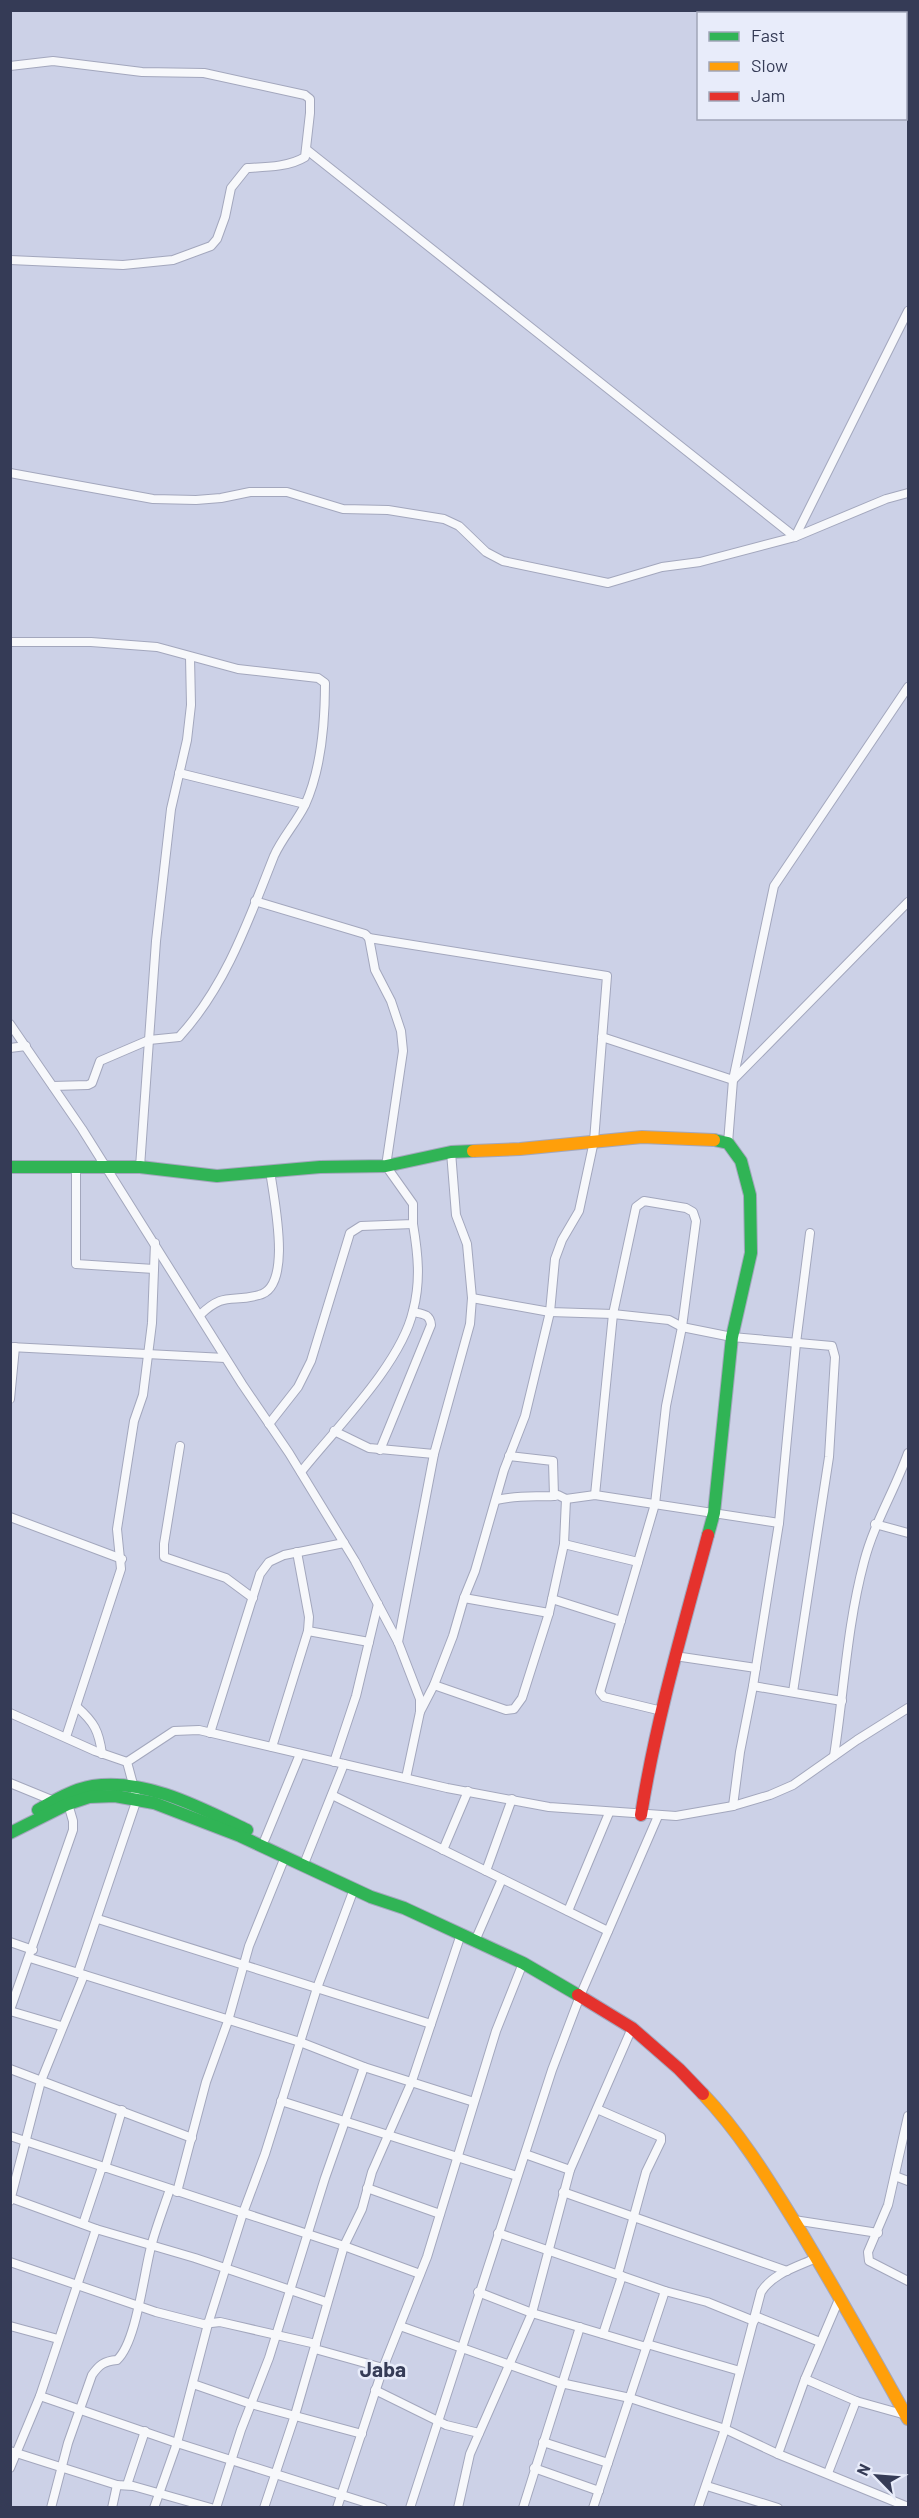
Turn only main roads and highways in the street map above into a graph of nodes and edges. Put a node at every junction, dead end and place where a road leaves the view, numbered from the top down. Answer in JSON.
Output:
{"nodes":[{"id":1,"x":10,"y":1167,"type":"edge"},
{"id":2,"x":135,"y":1793,"type":"junction"},
{"id":3,"x":641,"y":1815,"type":"road end"},
{"id":4,"x":10,"y":1832,"type":"edge"},
{"id":5,"x":404,"y":1908,"type":"junction"},
{"id":6,"x":907,"y":2417,"type":"edge"}],
"edges":[{"from":1,"to":3,"type":"main road"},
{"from":2,"to":4,"type":"main road"},
{"from":2,"to":4,"type":"main road"},
{"from":2,"to":5,"type":"main road"},
{"from":2,"to":5,"type":"main road"},
{"from":5,"to":6,"type":"main road"}]}
